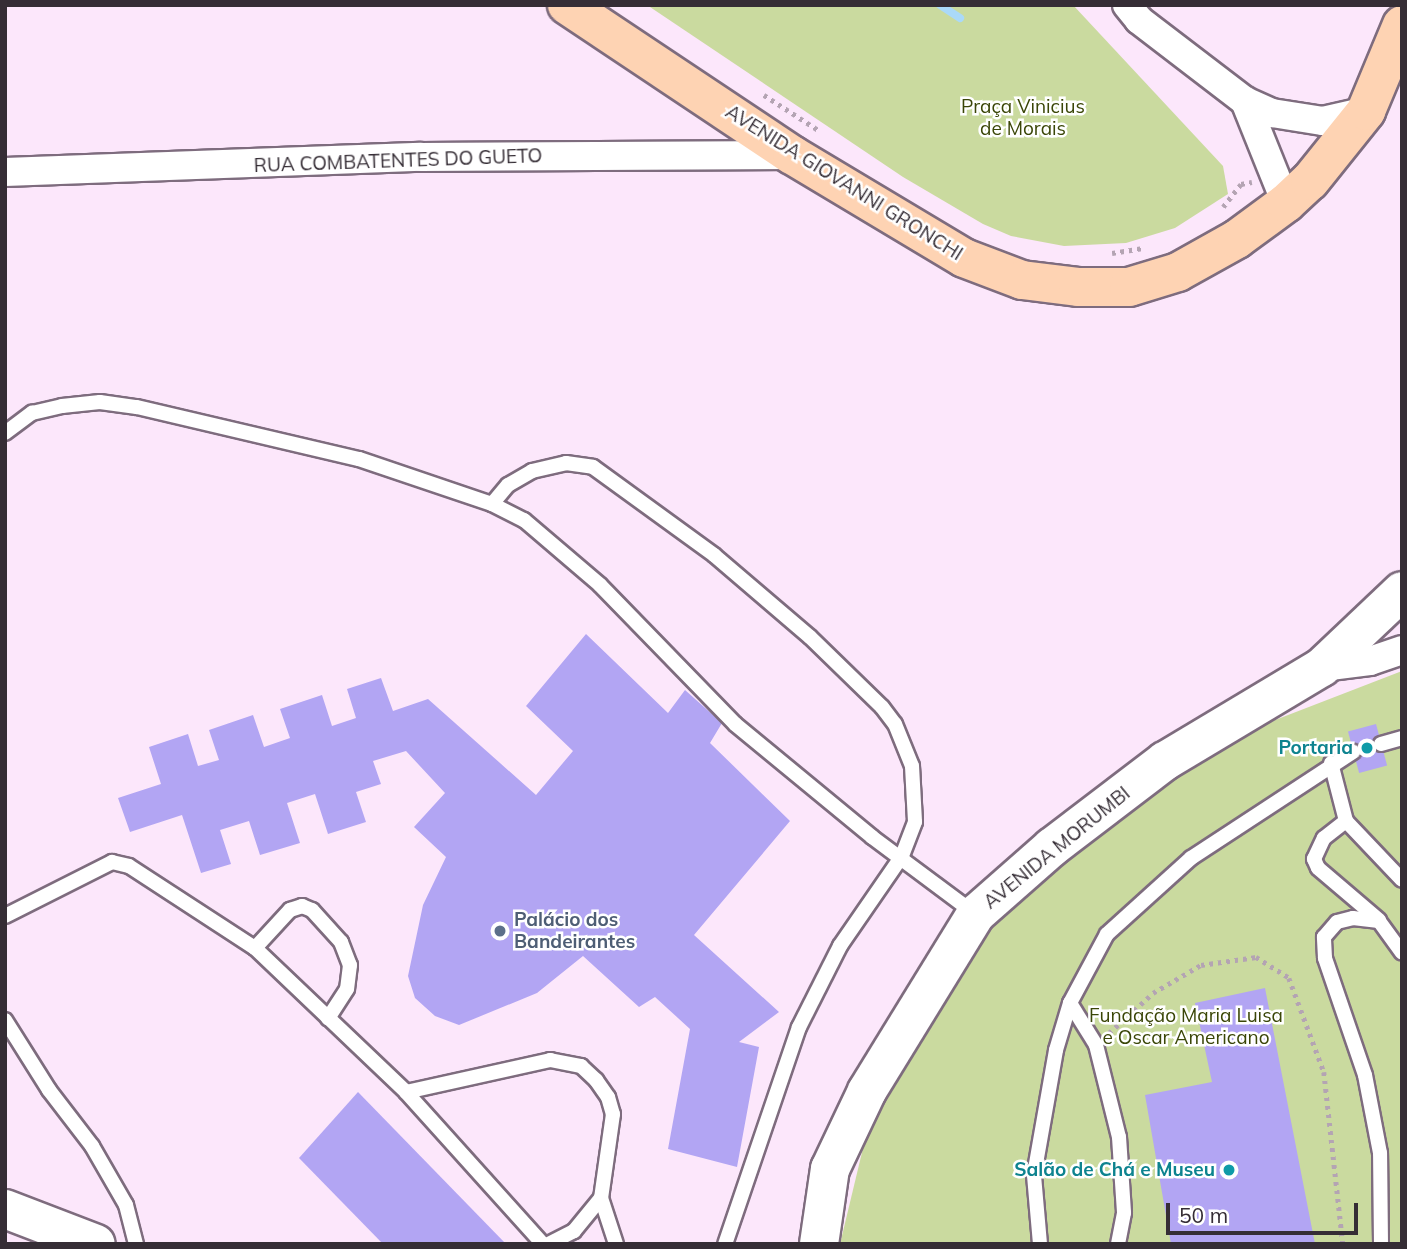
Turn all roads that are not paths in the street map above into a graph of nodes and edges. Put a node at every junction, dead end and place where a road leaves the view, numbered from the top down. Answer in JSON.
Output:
{"nodes":[{"id":1,"x":568,"y":5,"type":"edge"},
{"id":2,"x":1126,"y":5,"type":"edge"},
{"id":3,"x":1402,"y":25,"type":"edge"},
{"id":4,"x":1245,"y":101,"type":"junction"},
{"id":5,"x":1366,"y":111,"type":"junction"},
{"id":6,"x":792,"y":155,"type":"junction"},
{"id":7,"x":5,"y":172,"type":"edge"},
{"id":8,"x":1281,"y":190,"type":"junction"},
{"id":9,"x":5,"y":433,"type":"edge"},
{"id":10,"x":492,"y":504,"type":"junction"},
{"id":11,"x":1402,"y":591,"type":"edge"},
{"id":12,"x":1402,"y":650,"type":"edge"},
{"id":13,"x":1322,"y":667,"type":"junction"},
{"id":14,"x":1402,"y":738,"type":"edge"},
{"id":15,"x":1381,"y":744,"type":"dead end"},
{"id":16,"x":1353,"y":752,"type":"dead end"},
{"id":17,"x":1331,"y":763,"type":"junction"},
{"id":18,"x":1346,"y":821,"type":"junction"},
{"id":19,"x":902,"y":856,"type":"junction"},
{"id":20,"x":1402,"y":880,"type":"edge"},
{"id":21,"x":976,"y":914,"type":"junction"},
{"id":22,"x":5,"y":916,"type":"edge"},
{"id":23,"x":1379,"y":921,"type":"junction"},
{"id":24,"x":256,"y":948,"type":"junction"},
{"id":25,"x":1402,"y":953,"type":"edge"},
{"id":26,"x":1070,"y":1003,"type":"junction"},
{"id":27,"x":328,"y":1018,"type":"junction"},
{"id":28,"x":5,"y":1020,"type":"edge"},
{"id":29,"x":406,"y":1092,"type":"junction"},
{"id":30,"x":601,"y":1198,"type":"junction"},
{"id":31,"x":5,"y":1209,"type":"edge"},
{"id":32,"x":96,"y":1244,"type":"edge"},
{"id":33,"x":136,"y":1244,"type":"edge"},
{"id":34,"x":543,"y":1244,"type":"edge"},
{"id":35,"x":549,"y":1244,"type":"edge"},
{"id":36,"x":617,"y":1244,"type":"edge"},
{"id":37,"x":725,"y":1244,"type":"edge"},
{"id":38,"x":819,"y":1244,"type":"edge"},
{"id":39,"x":1040,"y":1244,"type":"edge"},
{"id":40,"x":1118,"y":1244,"type":"edge"},
{"id":41,"x":1381,"y":1244,"type":"edge"}],
"edges":[{"from":1,"to":6,"type":"main road","name":"AVENIDA GIOVANNI GRONCHI"},
{"from":2,"to":4,"type":"street"},
{"from":3,"to":5,"type":"main road","name":"AVENIDA GIOVANNI GRONCHI"},
{"from":4,"to":5,"type":"street"},
{"from":4,"to":8,"type":"street"},
{"from":5,"to":8,"type":"main road","name":"AVENIDA GIOVANNI GRONCHI"},
{"from":6,"to":7,"type":"street","name":"RUA COMBATENTES DO GUETO"},
{"from":6,"to":8,"type":"main road","name":"AVENIDA GIOVANNI GRONCHI"},
{"from":9,"to":10,"type":"lane"},
{"from":10,"to":19,"type":"lane"},
{"from":10,"to":19,"type":"lane"},
{"from":11,"to":13,"type":"main road","name":"AVENIDA MORUMBI"},
{"from":12,"to":13,"type":"street"},
{"from":13,"to":21,"type":"main road","name":"AVENIDA MORUMBI"},
{"from":14,"to":15,"type":"lane"},
{"from":16,"to":17,"type":"lane"},
{"from":17,"to":18,"type":"lane"},
{"from":17,"to":26,"type":"lane"},
{"from":18,"to":20,"type":"lane"},
{"from":18,"to":23,"type":"lane"},
{"from":19,"to":21,"type":"lane"},
{"from":19,"to":37,"type":"lane"},
{"from":21,"to":38,"type":"main road","name":"AVENIDA MORUMBI"},
{"from":22,"to":24,"type":"lane"},
{"from":23,"to":25,"type":"lane"},
{"from":23,"to":41,"type":"lane"},
{"from":24,"to":27,"type":"lane"},
{"from":24,"to":27,"type":"lane"},
{"from":26,"to":39,"type":"lane"},
{"from":26,"to":40,"type":"lane"},
{"from":27,"to":29,"type":"lane"},
{"from":28,"to":33,"type":"lane"},
{"from":29,"to":30,"type":"lane"},
{"from":29,"to":34,"type":"lane"},
{"from":30,"to":35,"type":"lane"},
{"from":30,"to":36,"type":"lane"},
{"from":31,"to":32,"type":"main road"}]}
